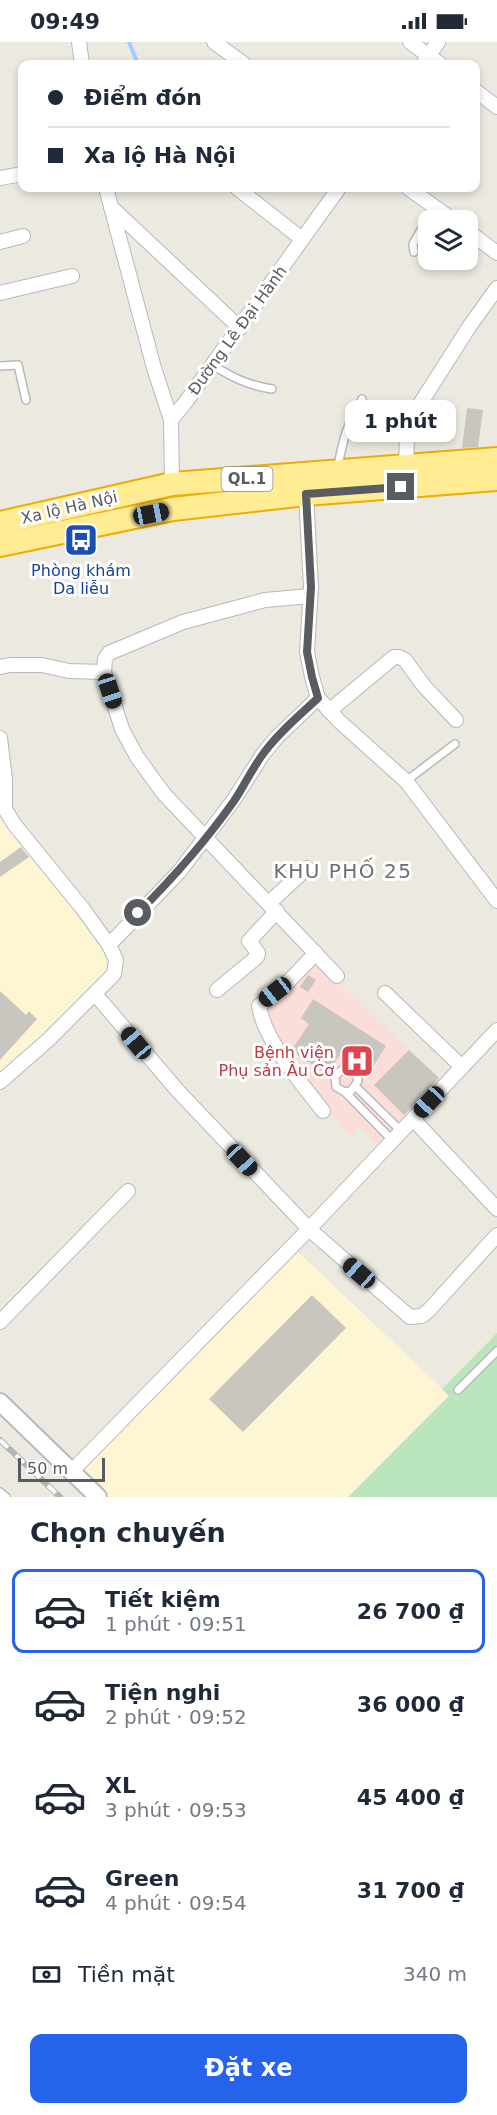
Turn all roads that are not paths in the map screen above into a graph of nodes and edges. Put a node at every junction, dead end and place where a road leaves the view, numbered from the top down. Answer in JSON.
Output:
{"nodes":[{"id":1,"x":79,"y":42,"type":"edge"},
{"id":2,"x":214,"y":42,"type":"edge"},
{"id":3,"x":410,"y":42,"type":"edge"},
{"id":4,"x":438,"y":42,"type":"edge"},
{"id":5,"x":81,"y":60,"type":"edge"},
{"id":6,"x":239,"y":60,"type":"edge"},
{"id":7,"x":429,"y":60,"type":"edge"},
{"id":8,"x":432,"y":60,"type":"edge"},
{"id":9,"x":480,"y":94,"type":"edge"},
{"id":10,"x":497,"y":107,"type":"edge"},
{"id":11,"x":18,"y":175,"type":"edge"},
{"id":12,"x":0,"y":178,"type":"edge"},
{"id":13,"x":107,"y":192,"type":"edge"},
{"id":14,"x":242,"y":192,"type":"edge"},
{"id":15,"x":336,"y":192,"type":"edge"},
{"id":16,"x":413,"y":192,"type":"edge"},
{"id":17,"x":111,"y":207,"type":"junction"},
{"id":18,"x":434,"y":207,"type":"junction"},
{"id":19,"x":438,"y":210,"type":"edge"},
{"id":20,"x":23,"y":236,"type":"dead end"},
{"id":21,"x":302,"y":239,"type":"junction"},
{"id":22,"x":478,"y":239,"type":"edge"},
{"id":23,"x":0,"y":242,"type":"edge"},
{"id":24,"x":414,"y":252,"type":"dead end"},
{"id":25,"x":497,"y":253,"type":"edge"},
{"id":26,"x":72,"y":276,"type":"dead end"},
{"id":27,"x":497,"y":288,"type":"edge"},
{"id":28,"x":0,"y":293,"type":"edge"},
{"id":29,"x":240,"y":328,"type":"junction"},
{"id":30,"x":212,"y":365,"type":"junction"},
{"id":31,"x":0,"y":366,"type":"edge"},
{"id":32,"x":272,"y":389,"type":"dead end"},
{"id":33,"x":362,"y":399,"type":"dead end"},
{"id":34,"x":26,"y":400,"type":"dead end"},
{"id":35,"x":171,"y":420,"type":"junction"},
{"id":36,"x":497,"y":459,"type":"edge"},
{"id":37,"x":406,"y":466,"type":"junction"},
{"id":38,"x":337,"y":472,"type":"junction"},
{"id":39,"x":497,"y":479,"type":"edge"},
{"id":40,"x":172,"y":484,"type":"junction"},
{"id":41,"x":306,"y":494,"type":"junction"},
{"id":42,"x":0,"y":523,"type":"edge"},
{"id":43,"x":0,"y":545,"type":"edge"},
{"id":44,"x":310,"y":596,"type":"junction"},
{"id":45,"x":0,"y":667,"type":"edge"},
{"id":46,"x":104,"y":672,"type":"junction"},
{"id":47,"x":318,"y":698,"type":"junction"},
{"id":48,"x":329,"y":711,"type":"junction"},
{"id":49,"x":456,"y":720,"type":"dead end"},
{"id":50,"x":0,"y":738,"type":"edge"},
{"id":51,"x":455,"y":744,"type":"dead end"},
{"id":52,"x":406,"y":781,"type":"junction"},
{"id":53,"x":207,"y":837,"type":"junction"},
{"id":54,"x":307,"y":868,"type":"dead end"},
{"id":55,"x":497,"y":901,"type":"edge"},
{"id":56,"x":273,"y":907,"type":"junction"},
{"id":57,"x":109,"y":945,"type":"junction"},
{"id":58,"x":316,"y":953,"type":"junction"},
{"id":59,"x":337,"y":976,"type":"dead end"},
{"id":60,"x":217,"y":990,"type":"dead end"},
{"id":61,"x":385,"y":993,"type":"dead end"},
{"id":62,"x":94,"y":994,"type":"junction"},
{"id":63,"x":497,"y":1030,"type":"edge"},
{"id":64,"x":462,"y":1067,"type":"junction"},
{"id":65,"x":0,"y":1082,"type":"edge"},
{"id":66,"x":356,"y":1087,"type":"junction"},
{"id":67,"x":345,"y":1092,"type":"junction"},
{"id":68,"x":323,"y":1111,"type":"dead end"},
{"id":69,"x":412,"y":1119,"type":"junction"},
{"id":70,"x":397,"y":1136,"type":"junction"},
{"id":71,"x":128,"y":1191,"type":"dead end"},
{"id":72,"x":497,"y":1209,"type":"edge"},
{"id":73,"x":309,"y":1229,"type":"junction"},
{"id":74,"x":497,"y":1235,"type":"edge"},
{"id":75,"x":0,"y":1322,"type":"edge"},
{"id":76,"x":497,"y":1351,"type":"edge"},
{"id":77,"x":458,"y":1390,"type":"dead end"},
{"id":78,"x":0,"y":1402,"type":"edge"},
{"id":79,"x":71,"y":1472,"type":"junction"},
{"id":80,"x":0,"y":1492,"type":"edge"},
{"id":81,"x":6,"y":1497,"type":"edge"},
{"id":82,"x":98,"y":1497,"type":"edge"}],
"edges":[{"from":1,"to":5,"type":"street"},
{"from":2,"to":6,"type":"street"},
{"from":3,"to":7,"type":"street"},
{"from":4,"to":8,"type":"street"},
{"from":9,"to":10,"type":"street"},
{"from":11,"to":12,"type":"street"},
{"from":13,"to":17,"type":"street"},
{"from":14,"to":21,"type":"street"},
{"from":15,"to":21,"type":"street","name":"Đường Lê Đại Hành"},
{"from":16,"to":18,"type":"street"},
{"from":17,"to":29,"type":"street"},
{"from":17,"to":35,"type":"street"},
{"from":18,"to":19,"type":"street"},
{"from":18,"to":24,"type":"lane"},
{"from":20,"to":23,"type":"street"},
{"from":21,"to":29,"type":"street","name":"Đường Lê Đại Hành"},
{"from":22,"to":25,"type":"street"},
{"from":26,"to":28,"type":"street"},
{"from":27,"to":37,"type":"street"},
{"from":29,"to":30,"type":"street","name":"Đường Lê Đại Hành"},
{"from":30,"to":32,"type":"lane"},
{"from":30,"to":35,"type":"street","name":"Đường Lê Đại Hành"},
{"from":31,"to":34,"type":"lane"},
{"from":33,"to":38,"type":"lane"},
{"from":35,"to":40,"type":"street"},
{"from":36,"to":37,"type":"highway","name":"Xa lộ Hà Nội","number":"QL.1"},
{"from":37,"to":38,"type":"highway","name":"Xa lộ Hà Nội","number":"QL.1"},
{"from":38,"to":40,"type":"highway","name":"Xa lộ Hà Nội","number":"QL.1"},
{"from":39,"to":41,"type":"highway","name":"Xa lộ Hà Nội","number":"QL.1"},
{"from":40,"to":42,"type":"highway","name":"Xa lộ Hà Nội","number":"QL.1"},
{"from":41,"to":43,"type":"highway","name":"Xa lộ Hà Nội","number":"QL.1"},
{"from":41,"to":44,"type":"street"},
{"from":44,"to":46,"type":"street"},
{"from":44,"to":47,"type":"street"},
{"from":45,"to":46,"type":"street"},
{"from":46,"to":53,"type":"street"},
{"from":47,"to":48,"type":"street"},
{"from":47,"to":53,"type":"street"},
{"from":48,"to":49,"type":"street"},
{"from":48,"to":52,"type":"street"},
{"from":50,"to":57,"type":"street"},
{"from":51,"to":52,"type":"lane"},
{"from":52,"to":55,"type":"street"},
{"from":53,"to":56,"type":"street"},
{"from":53,"to":57,"type":"street"},
{"from":54,"to":56,"type":"street"},
{"from":56,"to":58,"type":"street"},
{"from":56,"to":60,"type":"street"},
{"from":57,"to":62,"type":"street"},
{"from":58,"to":59,"type":"street"},
{"from":58,"to":68,"type":"street"},
{"from":61,"to":64,"type":"street"},
{"from":62,"to":65,"type":"street"},
{"from":62,"to":73,"type":"street"},
{"from":63,"to":64,"type":"street"},
{"from":64,"to":69,"type":"street"},
{"from":66,"to":67,"type":"lane"},
{"from":66,"to":67,"type":"lane"},
{"from":66,"to":70,"type":"lane"},
{"from":67,"to":70,"type":"lane"},
{"from":69,"to":70,"type":"street"},
{"from":69,"to":72,"type":"street"},
{"from":70,"to":73,"type":"street"},
{"from":71,"to":75,"type":"street"},
{"from":73,"to":74,"type":"street"},
{"from":73,"to":79,"type":"street"},
{"from":76,"to":77,"type":"lane"},
{"from":78,"to":79,"type":"street"},
{"from":79,"to":82,"type":"street"},
{"from":80,"to":81,"type":"lane"}]}
